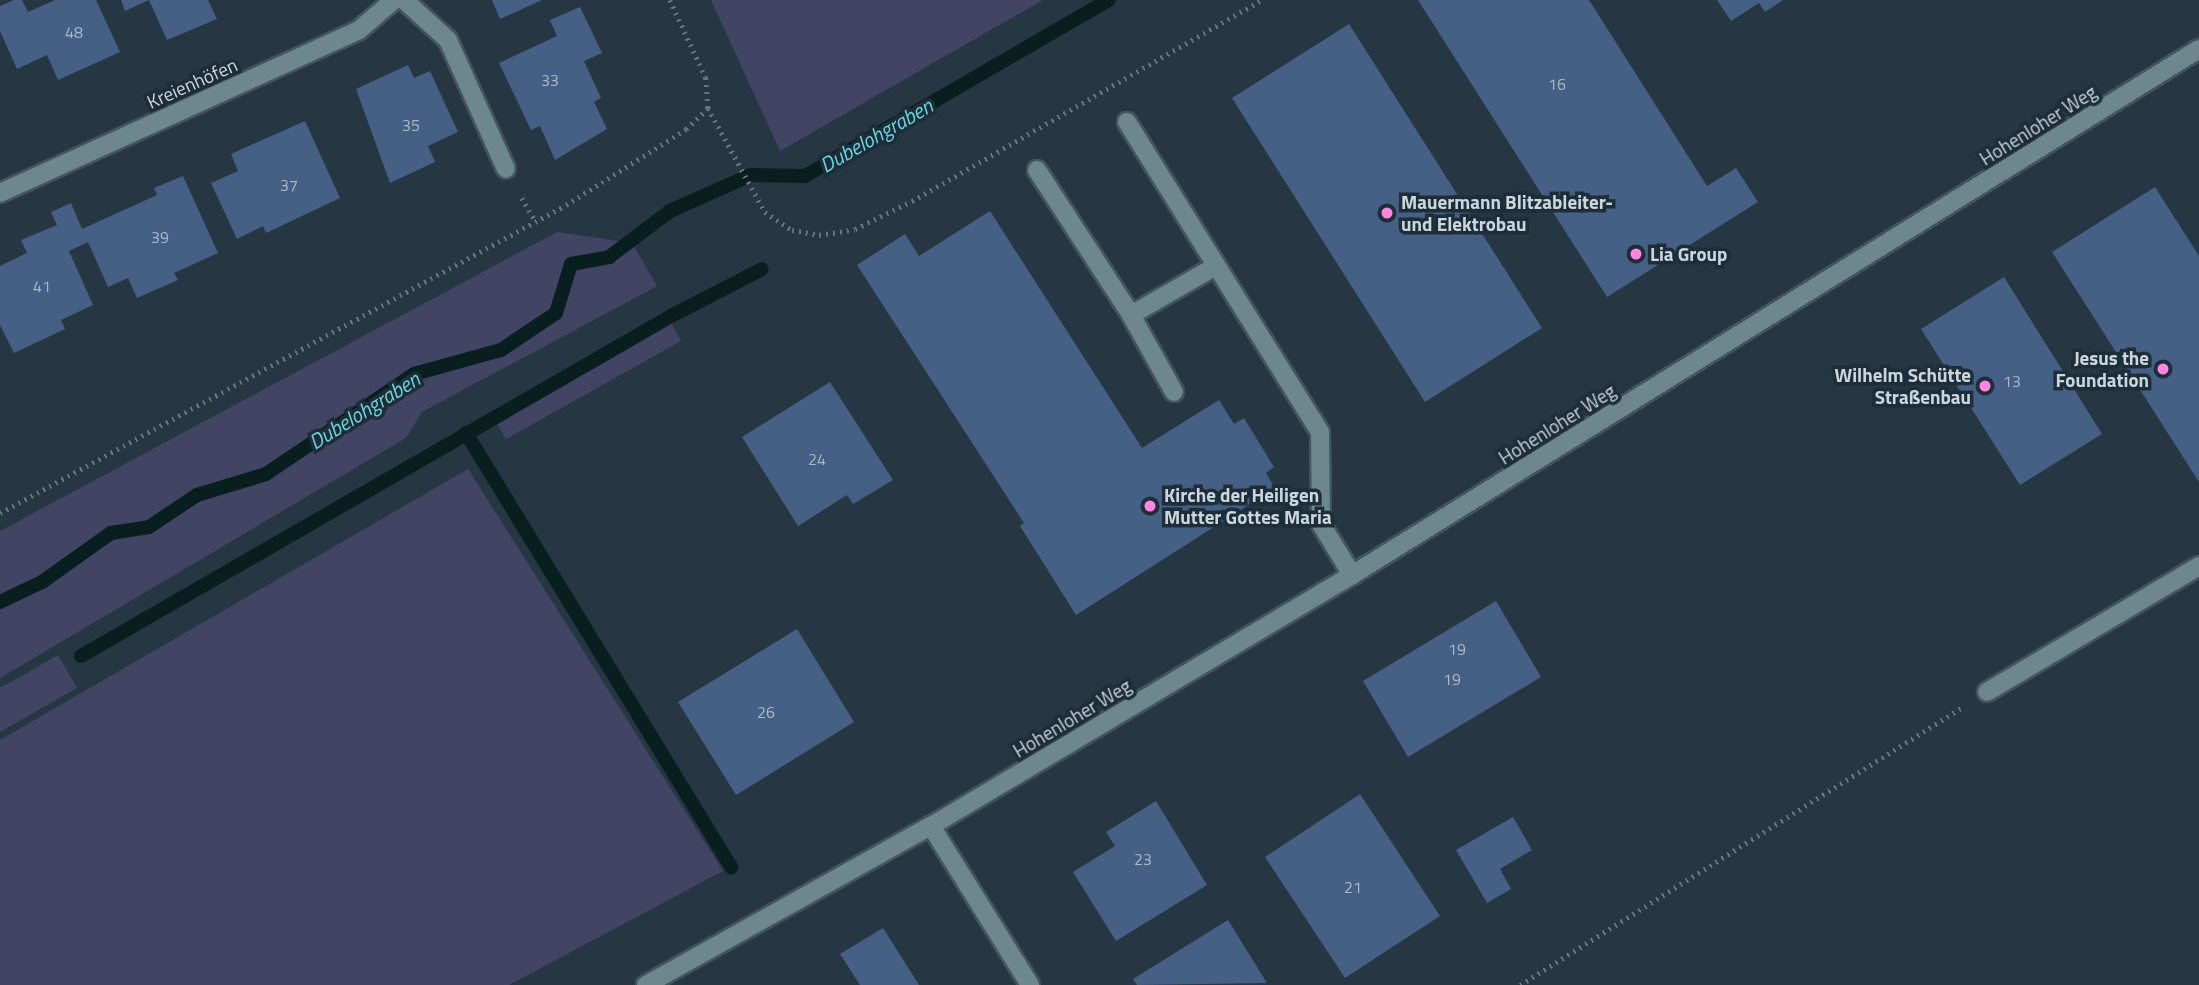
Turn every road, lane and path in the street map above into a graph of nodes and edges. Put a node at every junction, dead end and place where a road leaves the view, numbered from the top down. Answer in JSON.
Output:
{"nodes":[{"id":1,"x":394,"y":0,"type":"edge"},
{"id":2,"x":404,"y":0,"type":"edge"},
{"id":3,"x":670,"y":0,"type":"edge"},
{"id":4,"x":1261,"y":0,"type":"edge"},
{"id":5,"x":2199,"y":49,"type":"edge"},
{"id":6,"x":708,"y":108,"type":"junction"},
{"id":7,"x":1127,"y":122,"type":"dead end"},
{"id":8,"x":506,"y":169,"type":"dead end"},
{"id":9,"x":1037,"y":170,"type":"dead end"},
{"id":10,"x":0,"y":193,"type":"edge"},
{"id":11,"x":1216,"y":266,"type":"junction"},
{"id":12,"x":1131,"y":315,"type":"junction"},
{"id":13,"x":1174,"y":392,"type":"dead end"},
{"id":14,"x":0,"y":513,"type":"edge"},
{"id":15,"x":2199,"y":566,"type":"edge"},
{"id":16,"x":1352,"y":575,"type":"junction"},
{"id":17,"x":1987,"y":692,"type":"joint"},
{"id":18,"x":931,"y":826,"type":"junction"},
{"id":19,"x":646,"y":985,"type":"edge"},
{"id":20,"x":1030,"y":985,"type":"edge"},
{"id":21,"x":1520,"y":985,"type":"edge"}],
"edges":[{"from":1,"to":10,"type":"street","name":"Kreienhöfen"},
{"from":2,"to":8,"type":"street"},
{"from":3,"to":6,"type":"path"},
{"from":4,"to":6,"type":"path"},
{"from":5,"to":16,"type":"street","name":"Hohenloher Weg"},
{"from":6,"to":14,"type":"path"},
{"from":7,"to":11,"type":"street"},
{"from":9,"to":12,"type":"street"},
{"from":11,"to":12,"type":"street"},
{"from":11,"to":16,"type":"street"},
{"from":12,"to":13,"type":"street"},
{"from":15,"to":17,"type":"street"},
{"from":16,"to":18,"type":"street","name":"Hohenloher Weg"},
{"from":17,"to":21,"type":"path"},
{"from":18,"to":19,"type":"street","name":"Hohenloher Weg"},
{"from":18,"to":20,"type":"street"}]}
